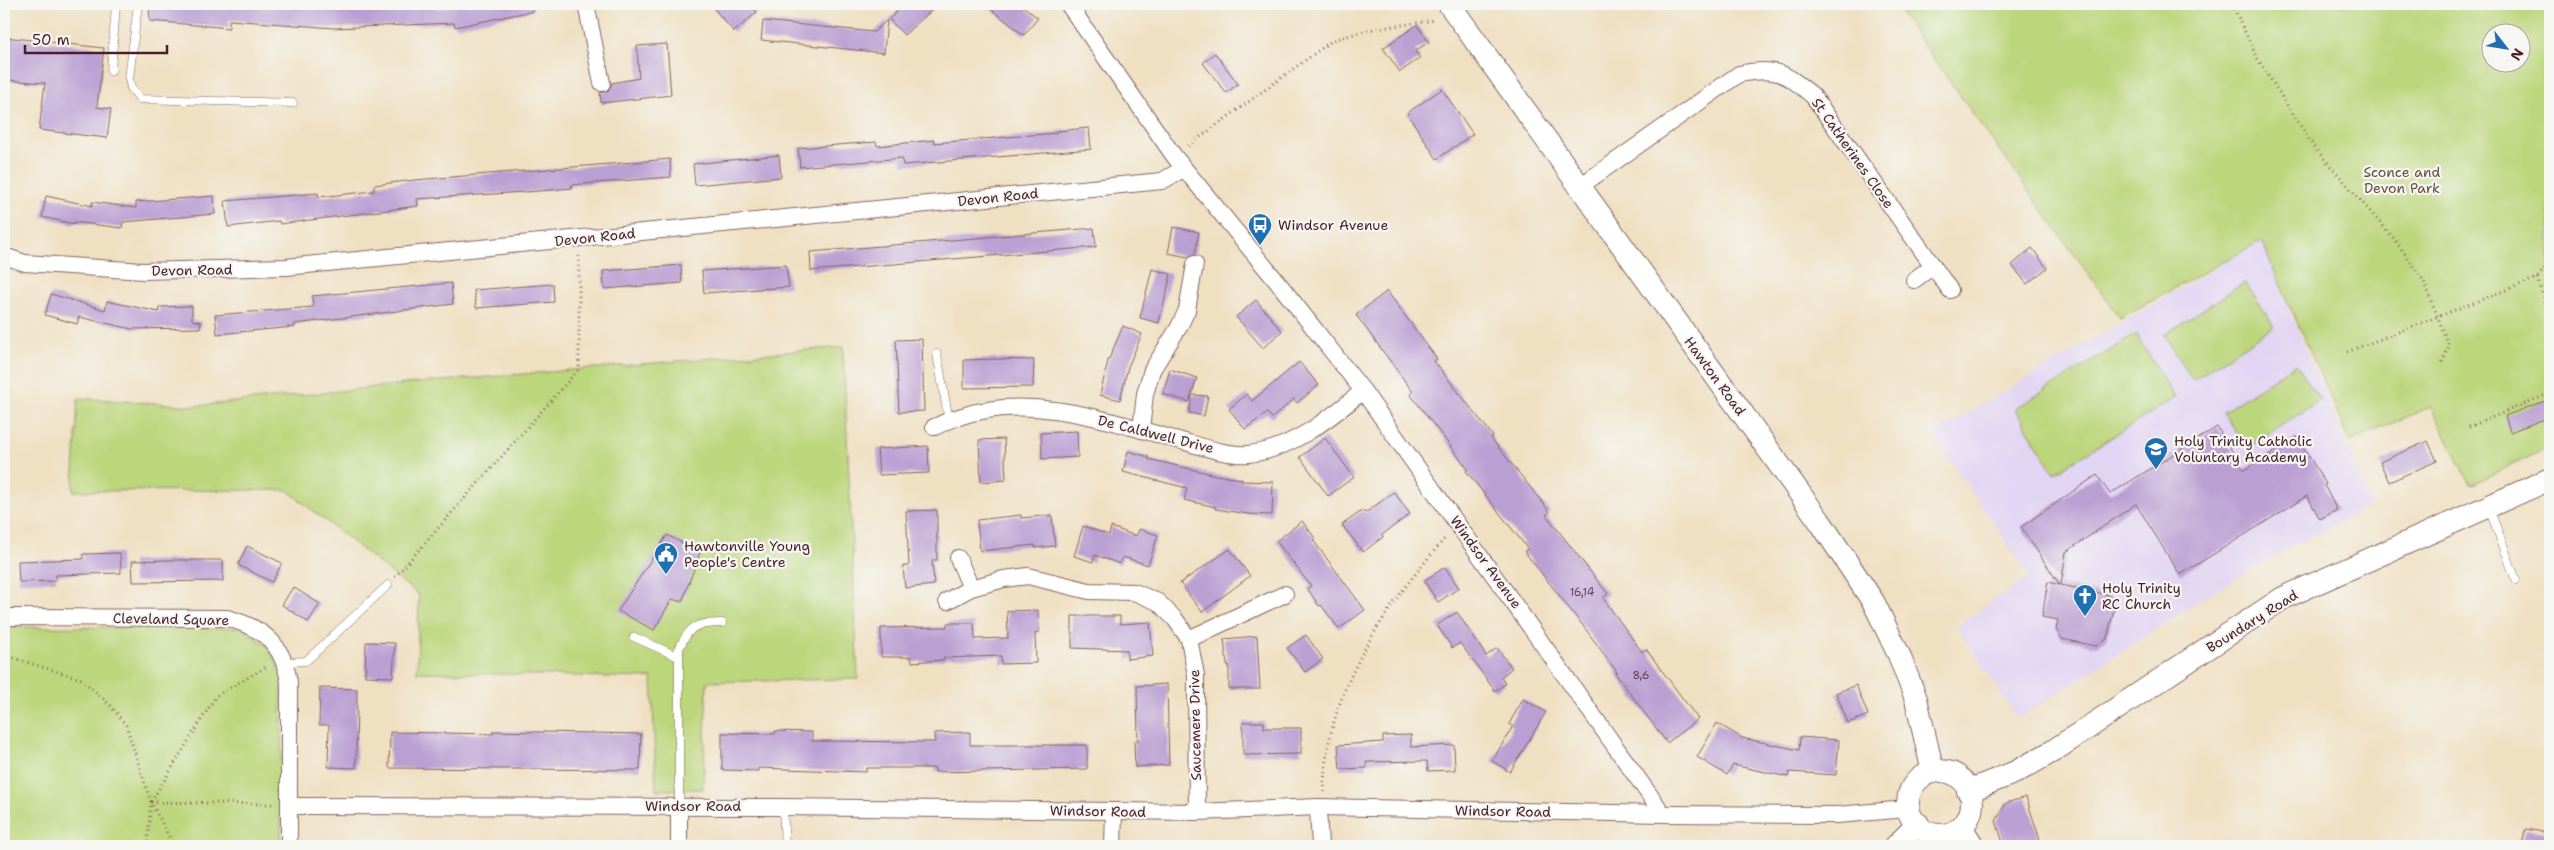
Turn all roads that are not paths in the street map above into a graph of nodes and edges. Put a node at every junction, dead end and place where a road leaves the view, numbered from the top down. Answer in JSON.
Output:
{"nodes":[{"id":1,"x":116,"y":4,"type":"edge"},
{"id":2,"x":138,"y":4,"type":"edge"},
{"id":3,"x":586,"y":4,"type":"edge"},
{"id":4,"x":1068,"y":4,"type":"edge"},
{"id":5,"x":1451,"y":8,"type":"edge"},
{"id":6,"x":110,"y":71,"type":"dead end"},
{"id":7,"x":602,"y":83,"type":"dead end"},
{"id":8,"x":293,"y":103,"type":"dead end"},
{"id":9,"x":1178,"y":163,"type":"junction"},
{"id":10,"x":1579,"y":188,"type":"junction"},
{"id":11,"x":4,"y":256,"type":"edge"},
{"id":12,"x":1195,"y":264,"type":"dead end"},
{"id":13,"x":1933,"y":266,"type":"junction"},
{"id":14,"x":1914,"y":280,"type":"dead end"},
{"id":15,"x":1950,"y":290,"type":"dead end"},
{"id":16,"x":937,"y":354,"type":"dead end"},
{"id":17,"x":1363,"y":391,"type":"junction"},
{"id":18,"x":941,"y":424,"type":"joint"},
{"id":19,"x":1141,"y":430,"type":"junction"},
{"id":20,"x":2550,"y":479,"type":"edge"},
{"id":21,"x":2488,"y":506,"type":"junction"},
{"id":22,"x":958,"y":558,"type":"dead end"},
{"id":23,"x":2516,"y":580,"type":"dead end"},
{"id":24,"x":388,"y":585,"type":"road end"},
{"id":25,"x":971,"y":588,"type":"junction"},
{"id":26,"x":1285,"y":594,"type":"dead end"},
{"id":27,"x":947,"y":601,"type":"dead end"},
{"id":28,"x":4,"y":617,"type":"edge"},
{"id":29,"x":722,"y":623,"type":"dead end"},
{"id":30,"x":634,"y":637,"type":"dead end"},
{"id":31,"x":1189,"y":639,"type":"junction"},
{"id":32,"x":680,"y":657,"type":"junction"},
{"id":33,"x":286,"y":662,"type":"junction"},
{"id":34,"x":1933,"y":772,"type":"junction"},
{"id":35,"x":1968,"y":791,"type":"junction"},
{"id":36,"x":289,"y":806,"type":"junction"},
{"id":37,"x":679,"y":806,"type":"junction"},
{"id":38,"x":783,"y":806,"type":"junction"},
{"id":39,"x":1321,"y":807,"type":"junction"},
{"id":40,"x":1114,"y":811,"type":"junction"},
{"id":41,"x":1197,"y":812,"type":"junction"},
{"id":42,"x":1663,"y":814,"type":"junction"},
{"id":43,"x":1912,"y":817,"type":"junction"},
{"id":44,"x":1962,"y":827,"type":"junction"},
{"id":45,"x":289,"y":846,"type":"edge"},
{"id":46,"x":679,"y":846,"type":"edge"},
{"id":47,"x":785,"y":846,"type":"edge"},
{"id":48,"x":1113,"y":846,"type":"edge"},
{"id":49,"x":1320,"y":846,"type":"edge"},
{"id":50,"x":1896,"y":846,"type":"edge"},
{"id":51,"x":1973,"y":846,"type":"edge"}],
"edges":[{"from":1,"to":6,"type":"lane"},
{"from":2,"to":8,"type":"lane"},
{"from":3,"to":7,"type":"street"},
{"from":4,"to":9,"type":"street","name":"Windsor Avenue"},
{"from":5,"to":10,"type":"street","name":"Hawton Road"},
{"from":9,"to":11,"type":"street","name":"Devon Road"},
{"from":9,"to":17,"type":"street","name":"Windsor Avenue"},
{"from":10,"to":13,"type":"street","name":"St Catherines Close"},
{"from":10,"to":34,"type":"street","name":"Hawton Road"},
{"from":12,"to":19,"type":"street"},
{"from":13,"to":14,"type":"street"},
{"from":13,"to":15,"type":"street","name":"St Catherines Close"},
{"from":16,"to":18,"type":"lane"},
{"from":17,"to":19,"type":"street","name":"De Caldwell Drive"},
{"from":17,"to":42,"type":"street","name":"Windsor Avenue"},
{"from":18,"to":19,"type":"street","name":"De Caldwell Drive"},
{"from":20,"to":21,"type":"street","name":"Boundary Road"},
{"from":21,"to":23,"type":"lane"},
{"from":21,"to":35,"type":"street","name":"Boundary Road"},
{"from":22,"to":25,"type":"street"},
{"from":24,"to":33,"type":"lane"},
{"from":25,"to":27,"type":"street","name":"Saucemere Drive"},
{"from":25,"to":31,"type":"street","name":"Saucemere Drive"},
{"from":26,"to":31,"type":"street"},
{"from":28,"to":33,"type":"street","name":"Cleveland Square"},
{"from":29,"to":32,"type":"lane"},
{"from":30,"to":32,"type":"lane"},
{"from":31,"to":41,"type":"street","name":"Saucemere Drive"},
{"from":32,"to":37,"type":"lane"},
{"from":33,"to":36,"type":"street","name":"Cleveland Square"},
{"from":34,"to":35,"type":"street"},
{"from":34,"to":43,"type":"street"},
{"from":35,"to":44,"type":"street"},
{"from":36,"to":37,"type":"street","name":"Windsor Road"},
{"from":36,"to":45,"type":"street","name":"Cleveland Square"},
{"from":37,"to":38,"type":"street","name":"Windsor Road"},
{"from":37,"to":46,"type":"street"},
{"from":38,"to":40,"type":"street","name":"Windsor Road"},
{"from":38,"to":47,"type":"lane"},
{"from":39,"to":41,"type":"street","name":"Windsor Road"},
{"from":39,"to":42,"type":"street","name":"Windsor Road"},
{"from":39,"to":49,"type":"street"},
{"from":40,"to":41,"type":"street","name":"Windsor Road"},
{"from":40,"to":48,"type":"street"},
{"from":42,"to":43,"type":"street","name":"Windsor Road"},
{"from":43,"to":44,"type":"street"},
{"from":43,"to":50,"type":"street"},
{"from":44,"to":51,"type":"street"}]}
